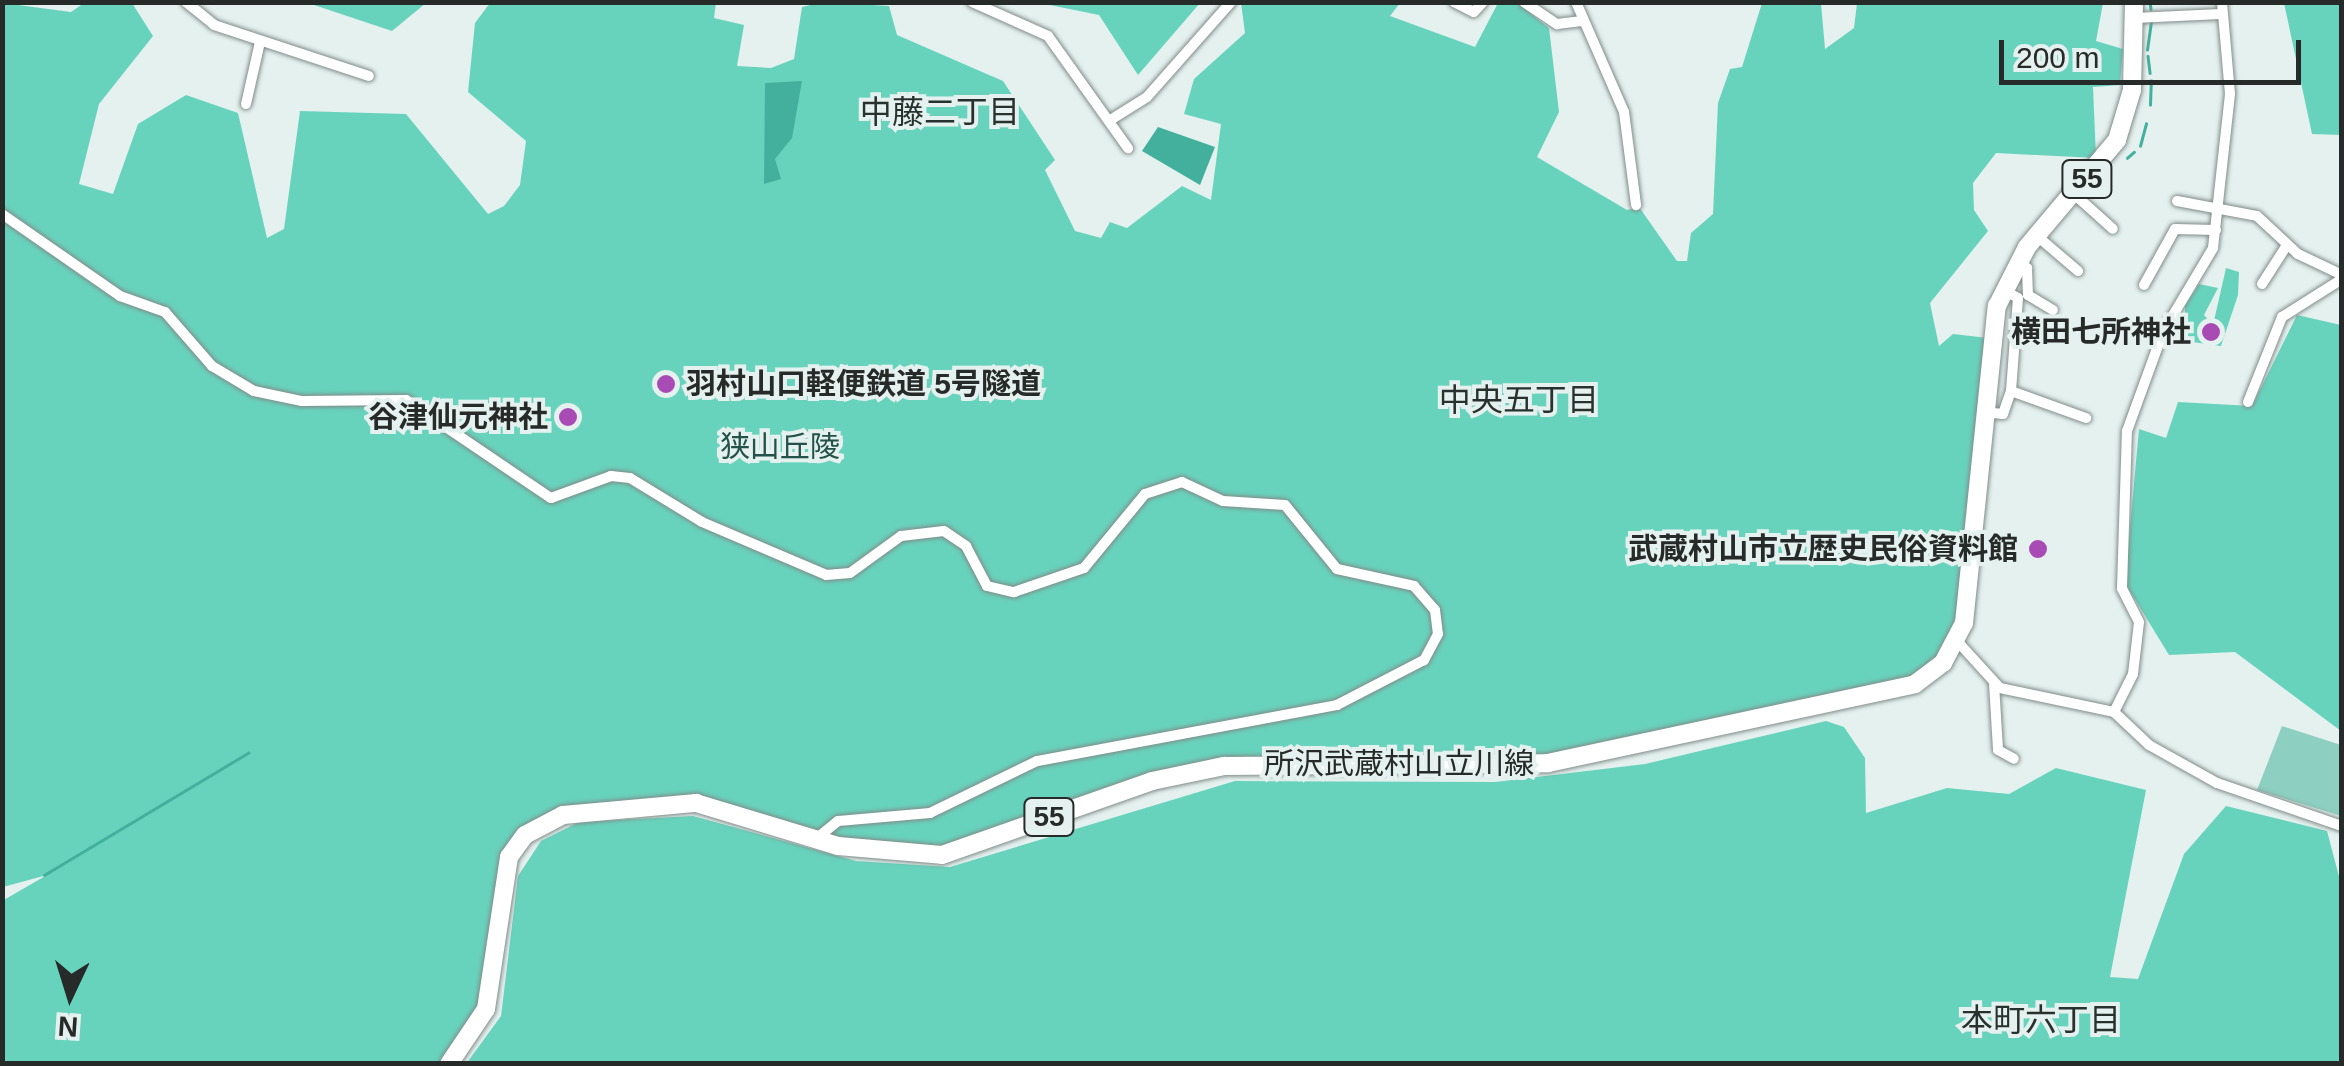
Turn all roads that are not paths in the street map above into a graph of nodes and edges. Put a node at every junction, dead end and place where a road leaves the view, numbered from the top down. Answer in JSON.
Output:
{"nodes":[{"id":1,"x":186,"y":2,"type":"edge"},
{"id":2,"x":972,"y":2,"type":"edge"},
{"id":3,"x":1231,"y":2,"type":"edge"},
{"id":4,"x":1454,"y":2,"type":"edge"},
{"id":5,"x":1483,"y":2,"type":"edge"},
{"id":6,"x":1524,"y":2,"type":"edge"},
{"id":7,"x":1576,"y":2,"type":"edge"},
{"id":8,"x":2222,"y":8,"type":"edge"},
{"id":9,"x":2134,"y":10,"type":"edge"},
{"id":10,"x":1580,"y":21,"type":"junction"},
{"id":11,"x":260,"y":42,"type":"junction"},
{"id":12,"x":369,"y":76,"type":"dead end"},
{"id":13,"x":246,"y":104,"type":"dead end"},
{"id":14,"x":1112,"y":119,"type":"junction"},
{"id":15,"x":1128,"y":148,"type":"dead end"},
{"id":16,"x":2074,"y":194,"type":"junction"},
{"id":17,"x":2177,"y":201,"type":"dead end"},
{"id":18,"x":1636,"y":205,"type":"dead end"},
{"id":19,"x":2219,"y":208,"type":"junction"},
{"id":20,"x":2,"y":214,"type":"edge"},
{"id":21,"x":2114,"y":229,"type":"dead end"},
{"id":22,"x":2216,"y":230,"type":"junction"},
{"id":23,"x":2037,"y":236,"type":"junction"},
{"id":24,"x":2286,"y":245,"type":"junction"},
{"id":25,"x":2018,"y":262,"type":"junction"},
{"id":26,"x":2078,"y":271,"type":"dead end"},
{"id":27,"x":2342,"y":277,"type":"edge"},
{"id":28,"x":2262,"y":284,"type":"dead end"},
{"id":29,"x":2144,"y":285,"type":"dead end"},
{"id":30,"x":2004,"y":290,"type":"junction"},
{"id":31,"x":2052,"y":310,"type":"dead end"},
{"id":32,"x":2011,"y":391,"type":"junction"},
{"id":33,"x":2248,"y":402,"type":"dead end"},
{"id":34,"x":1981,"y":412,"type":"junction"},
{"id":35,"x":2086,"y":418,"type":"dead end"},
{"id":36,"x":1958,"y":642,"type":"junction"},
{"id":37,"x":1994,"y":684,"type":"junction"},
{"id":38,"x":2114,"y":712,"type":"junction"},
{"id":39,"x":2014,"y":760,"type":"dead end"},
{"id":40,"x":2342,"y":826,"type":"edge"},
{"id":41,"x":815,"y":840,"type":"junction"},
{"id":42,"x":449,"y":1064,"type":"edge"}],
"edges":[{"from":1,"to":11,"type":"street"},
{"from":2,"to":14,"type":"street"},
{"from":3,"to":14,"type":"street"},
{"from":4,"to":5,"type":"street"},
{"from":6,"to":10,"type":"street"},
{"from":7,"to":10,"type":"street"},
{"from":8,"to":9,"type":"street"},
{"from":8,"to":19,"type":"street"},
{"from":9,"to":16,"type":"main road","number":"55"},
{"from":10,"to":18,"type":"street"},
{"from":11,"to":12,"type":"street"},
{"from":11,"to":13,"type":"street"},
{"from":14,"to":15,"type":"street"},
{"from":16,"to":21,"type":"street"},
{"from":16,"to":23,"type":"main road","number":"55"},
{"from":17,"to":19,"type":"street"},
{"from":19,"to":22,"type":"street"},
{"from":19,"to":24,"type":"street"},
{"from":20,"to":41,"type":"street"},
{"from":22,"to":29,"type":"street"},
{"from":22,"to":38,"type":"street"},
{"from":23,"to":25,"type":"main road","number":"55"},
{"from":23,"to":26,"type":"street"},
{"from":24,"to":27,"type":"street"},
{"from":24,"to":28,"type":"street"},
{"from":25,"to":30,"type":"main road","number":"55"},
{"from":25,"to":31,"type":"street"},
{"from":27,"to":33,"type":"street"},
{"from":30,"to":32,"type":"street"},
{"from":30,"to":34,"type":"main road","number":"55"},
{"from":32,"to":34,"type":"street"},
{"from":32,"to":35,"type":"street"},
{"from":34,"to":36,"type":"main road","number":"55"},
{"from":36,"to":37,"type":"street"},
{"from":36,"to":41,"type":"main road","name":"所沢武蔵村山立川線","number":"55"},
{"from":37,"to":38,"type":"street"},
{"from":37,"to":39,"type":"street"},
{"from":38,"to":40,"type":"street"},
{"from":41,"to":42,"type":"main road","name":"所沢武蔵村山立川線","number":"55"}]}
